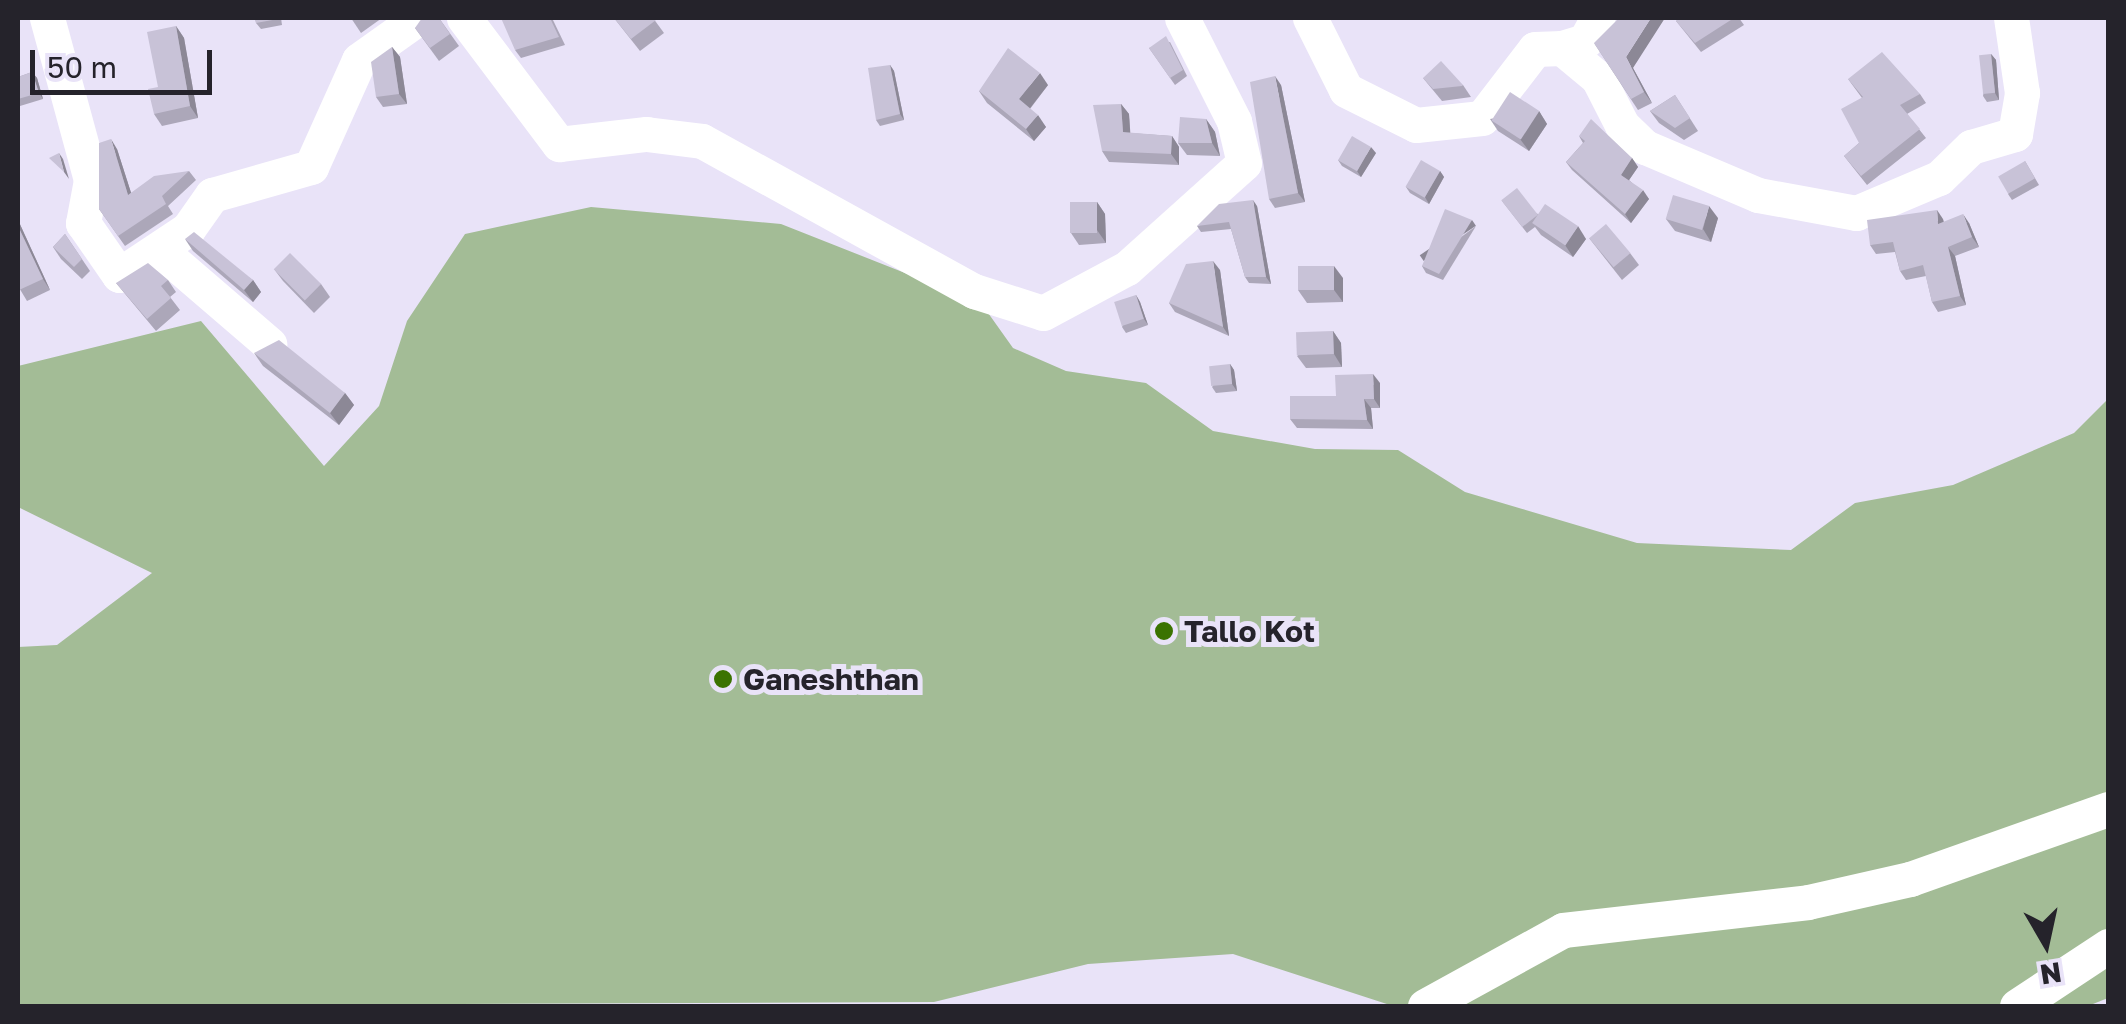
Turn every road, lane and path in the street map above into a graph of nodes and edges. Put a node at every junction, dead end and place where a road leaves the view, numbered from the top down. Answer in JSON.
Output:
{"nodes":[{"id":1,"x":47,"y":18,"type":"edge"},
{"id":2,"x":418,"y":18,"type":"edge"},
{"id":3,"x":464,"y":18,"type":"edge"},
{"id":4,"x":1182,"y":18,"type":"edge"},
{"id":5,"x":1310,"y":18,"type":"edge"},
{"id":6,"x":1598,"y":18,"type":"edge"},
{"id":7,"x":2011,"y":18,"type":"edge"},
{"id":8,"x":1562,"y":48,"type":"junction"},
{"id":9,"x":161,"y":251,"type":"junction"},
{"id":10,"x":270,"y":344,"type":"edge"},
{"id":11,"x":2108,"y":809,"type":"edge"},
{"id":12,"x":2108,"y":946,"type":"edge"},
{"id":13,"x":1425,"y":1006,"type":"edge"},
{"id":14,"x":2017,"y":1006,"type":"edge"}],
"edges":[{"from":1,"to":9,"type":"street"},
{"from":2,"to":9,"type":"street"},
{"from":3,"to":4,"type":"street"},
{"from":5,"to":8,"type":"street"},
{"from":6,"to":8,"type":"street"},
{"from":7,"to":8,"type":"street"},
{"from":9,"to":10,"type":"street"},
{"from":11,"to":13,"type":"street"},
{"from":12,"to":14,"type":"street"}]}
